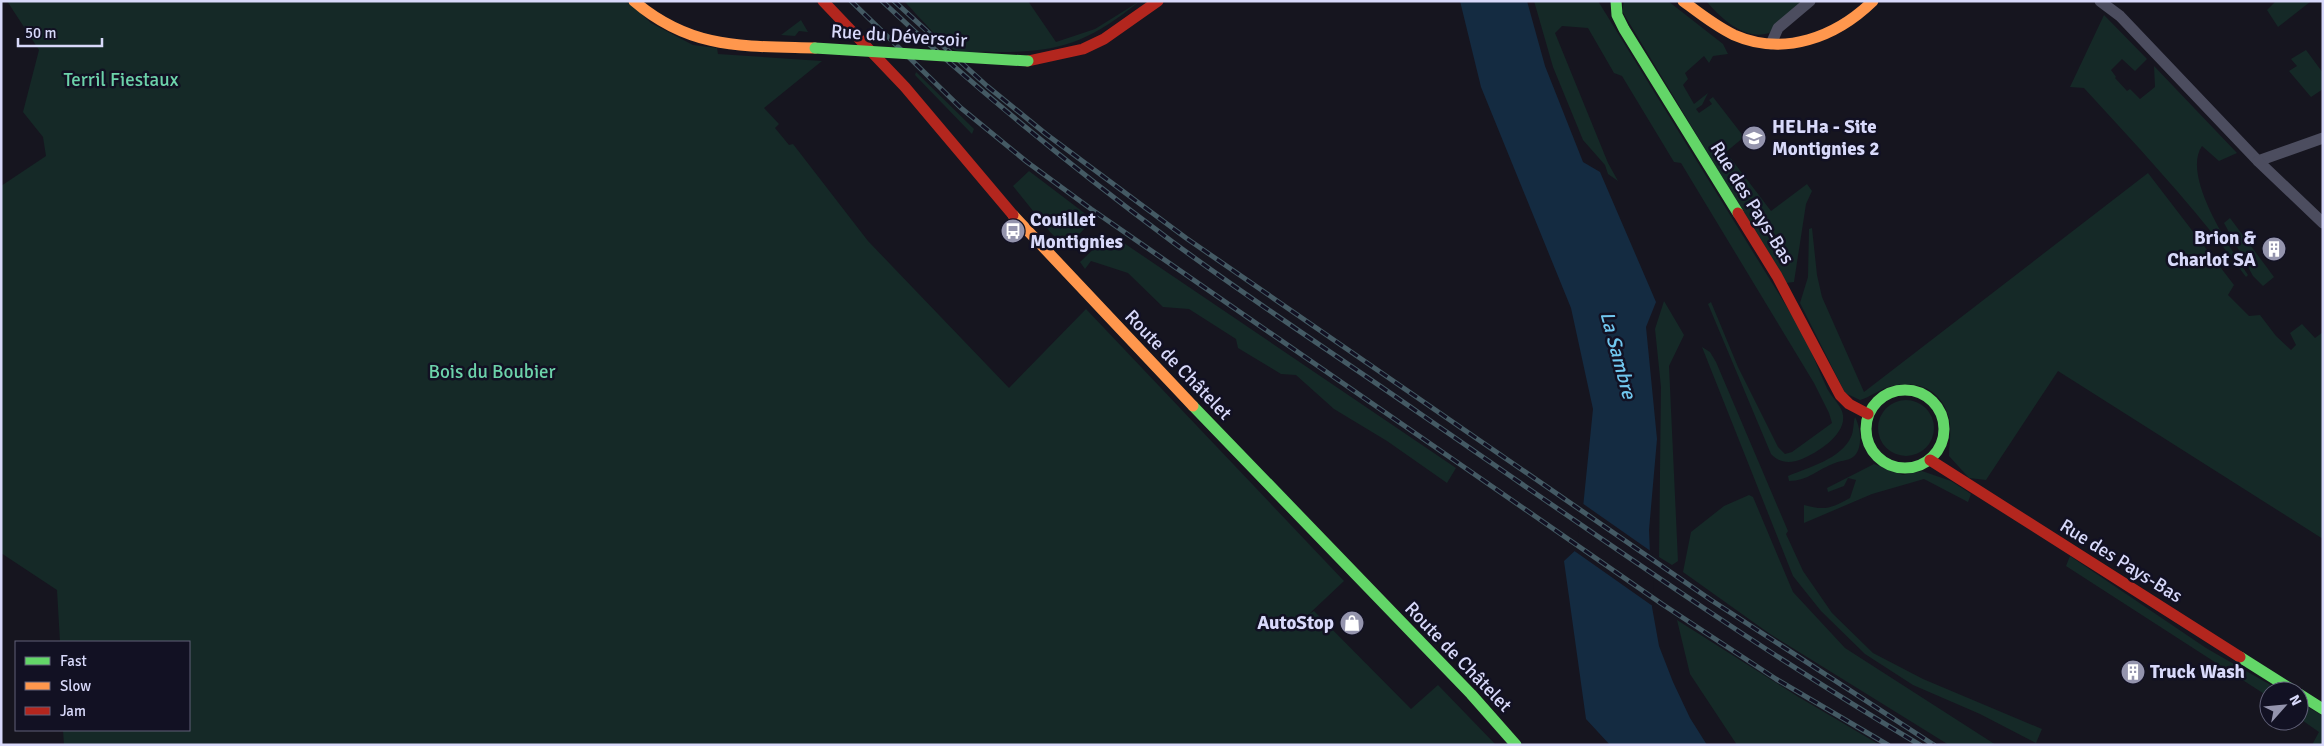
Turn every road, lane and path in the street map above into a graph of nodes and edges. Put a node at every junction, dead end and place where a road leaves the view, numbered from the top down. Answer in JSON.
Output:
{"nodes":[{"id":1,"x":634,"y":1,"type":"edge"},
{"id":2,"x":823,"y":1,"type":"edge"},
{"id":3,"x":1616,"y":1,"type":"edge"},
{"id":4,"x":1683,"y":1,"type":"edge"},
{"id":5,"x":1810,"y":1,"type":"edge"},
{"id":6,"x":1873,"y":1,"type":"edge"},
{"id":7,"x":2100,"y":1,"type":"edge"},
{"id":8,"x":1154,"y":4,"type":"edge"},
{"id":9,"x":1772,"y":44,"type":"junction"},
{"id":10,"x":2323,"y":138,"type":"edge"},
{"id":11,"x":2258,"y":161,"type":"junction"},
{"id":12,"x":2323,"y":223,"type":"edge"},
{"id":13,"x":1868,"y":414,"type":"junction"},
{"id":14,"x":1930,"y":460,"type":"junction"},
{"id":15,"x":2278,"y":681,"type":"edge"},
{"id":16,"x":2309,"y":700,"type":"edge"},
{"id":17,"x":2323,"y":709,"type":"edge"},
{"id":18,"x":1516,"y":745,"type":"edge"}],
"edges":[{"from":1,"to":8,"type":"main road","name":"Rue du Déversoir","bridge":true},
{"from":2,"to":18,"type":"main road","name":"Route de Châtelet"},
{"from":3,"to":13,"type":"main road","name":"Rue des Pays-Bas"},
{"from":4,"to":9,"type":"main road"},
{"from":5,"to":9,"type":"street"},
{"from":6,"to":9,"type":"main road"},
{"from":7,"to":11,"type":"street"},
{"from":10,"to":11,"type":"street"},
{"from":11,"to":12,"type":"street"},
{"from":13,"to":14,"type":"main road"},
{"from":13,"to":14,"type":"main road"},
{"from":14,"to":15,"type":"main road","name":"Rue des Pays-Bas"},
{"from":16,"to":17,"type":"main road"}]}
